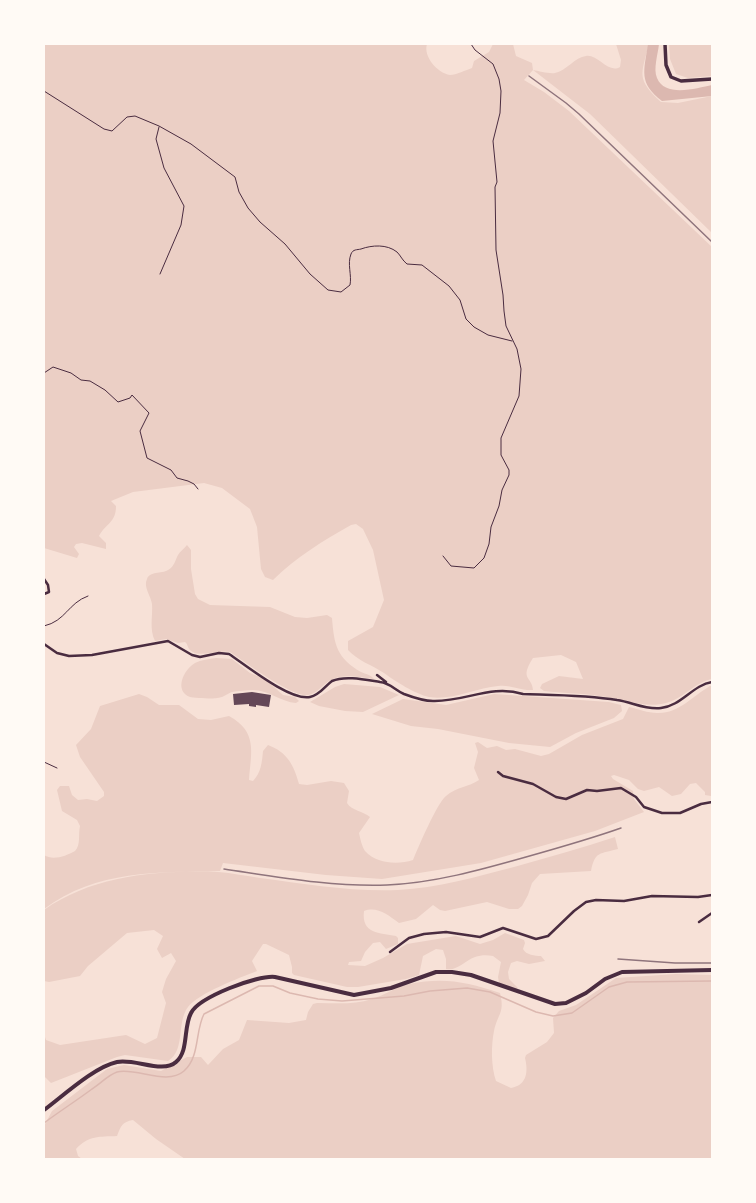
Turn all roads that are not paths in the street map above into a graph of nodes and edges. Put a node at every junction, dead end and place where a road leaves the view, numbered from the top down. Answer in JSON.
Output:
{"nodes":[{"id":1,"x":666,"y":44,"type":"edge"},
{"id":2,"x":712,"y":79,"type":"edge"},
{"id":3,"x":44,"y":579,"type":"edge"},
{"id":4,"x":44,"y":594,"type":"edge"},
{"id":5,"x":88,"y":596,"type":"dead end"},
{"id":6,"x":44,"y":626,"type":"edge"},
{"id":7,"x":44,"y":644,"type":"edge"},
{"id":8,"x":377,"y":675,"type":"dead end"},
{"id":9,"x":386,"y":682,"type":"junction"},
{"id":10,"x":712,"y":682,"type":"edge"},
{"id":11,"x":498,"y":772,"type":"dead end"},
{"id":12,"x":712,"y":802,"type":"edge"},
{"id":13,"x":712,"y":895,"type":"edge"},
{"id":14,"x":712,"y":913,"type":"edge"},
{"id":15,"x":699,"y":922,"type":"dead end"},
{"id":16,"x":390,"y":952,"type":"dead end"},
{"id":17,"x":712,"y":970,"type":"edge"},
{"id":18,"x":44,"y":1110,"type":"edge"}],
"edges":[{"from":1,"to":2,"type":"main road"},
{"from":3,"to":4,"type":"street"},
{"from":5,"to":6,"type":"lane"},
{"from":7,"to":9,"type":"street"},
{"from":8,"to":9,"type":"street"},
{"from":9,"to":10,"type":"street"},
{"from":11,"to":12,"type":"street"},
{"from":13,"to":16,"type":"street"},
{"from":14,"to":15,"type":"street"},
{"from":17,"to":18,"type":"main road"}]}
